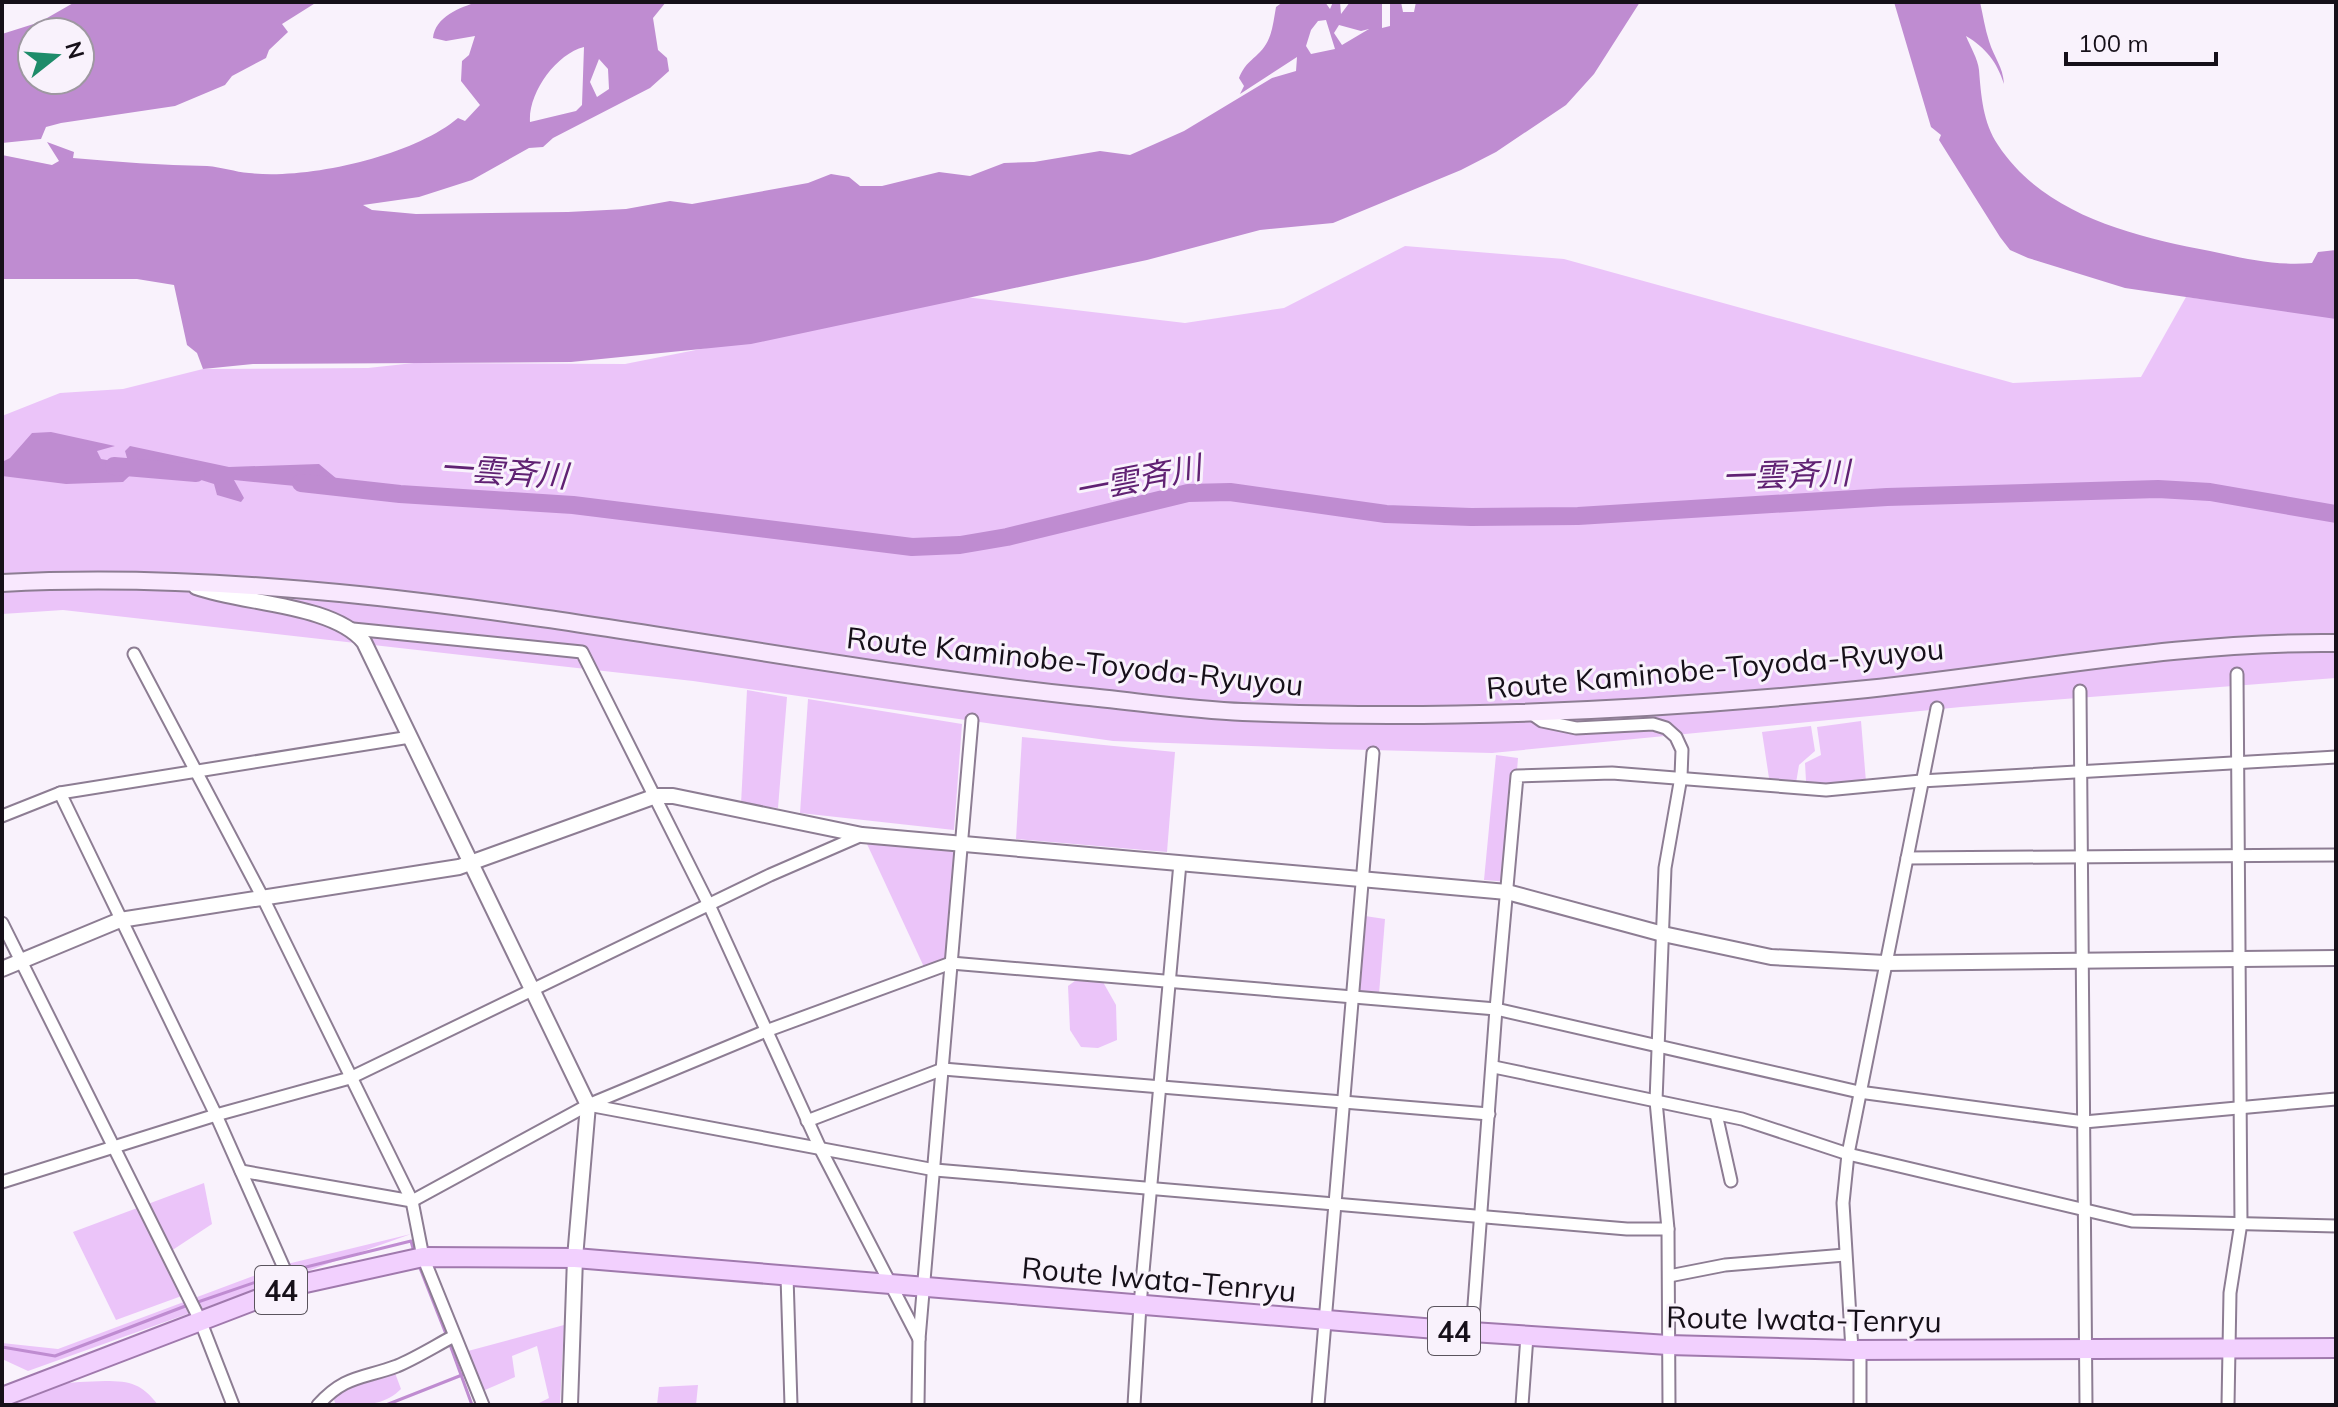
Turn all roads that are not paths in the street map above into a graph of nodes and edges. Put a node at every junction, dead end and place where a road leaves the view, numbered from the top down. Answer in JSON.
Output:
{"nodes":[{"id":1,"x":2,"y":583,"type":"edge"},
{"id":2,"x":184,"y":583,"type":"junction"},
{"id":3,"x":353,"y":629,"type":"junction"},
{"id":4,"x":2336,"y":643,"type":"edge"},
{"id":5,"x":134,"y":654,"type":"dead end"},
{"id":6,"x":2237,"y":674,"type":"dead end"},
{"id":7,"x":2080,"y":691,"type":"dead end"},
{"id":8,"x":1937,"y":708,"type":"dead end"},
{"id":9,"x":1532,"y":714,"type":"junction"},
{"id":10,"x":972,"y":720,"type":"dead end"},
{"id":11,"x":410,"y":737,"type":"junction"},
{"id":12,"x":1373,"y":753,"type":"dead end"},
{"id":13,"x":2336,"y":757,"type":"edge"},
{"id":14,"x":2237,"y":763,"type":"junction"},
{"id":15,"x":2081,"y":772,"type":"junction"},
{"id":16,"x":199,"y":773,"type":"junction"},
{"id":17,"x":1681,"y":777,"type":"junction"},
{"id":18,"x":1921,"y":781,"type":"junction"},
{"id":19,"x":60,"y":793,"type":"junction"},
{"id":20,"x":656,"y":796,"type":"junction"},
{"id":21,"x":2,"y":816,"type":"edge"},
{"id":22,"x":862,"y":835,"type":"junction"},
{"id":23,"x":962,"y":844,"type":"junction"},
{"id":24,"x":2082,"y":855,"type":"junction"},
{"id":25,"x":2238,"y":855,"type":"junction"},
{"id":26,"x":2336,"y":855,"type":"edge"},
{"id":27,"x":1907,"y":858,"type":"junction"},
{"id":28,"x":1180,"y":863,"type":"junction"},
{"id":29,"x":471,"y":864,"type":"junction"},
{"id":30,"x":1365,"y":879,"type":"junction"},
{"id":31,"x":1507,"y":892,"type":"junction"},
{"id":32,"x":263,"y":898,"type":"junction"},
{"id":33,"x":710,"y":907,"type":"junction"},
{"id":34,"x":120,"y":920,"type":"junction"},
{"id":35,"x":2,"y":923,"type":"edge"},
{"id":36,"x":1663,"y":934,"type":"junction"},
{"id":37,"x":2336,"y":958,"type":"edge"},
{"id":38,"x":2239,"y":960,"type":"junction"},
{"id":39,"x":21,"y":961,"type":"junction"},
{"id":40,"x":2082,"y":962,"type":"junction"},
{"id":41,"x":951,"y":963,"type":"junction"},
{"id":42,"x":1885,"y":963,"type":"junction"},
{"id":43,"x":2,"y":969,"type":"edge"},
{"id":44,"x":1169,"y":981,"type":"junction"},
{"id":45,"x":534,"y":992,"type":"junction"},
{"id":46,"x":1354,"y":999,"type":"junction"},
{"id":47,"x":1496,"y":1009,"type":"junction"},
{"id":48,"x":766,"y":1031,"type":"junction"},
{"id":49,"x":1660,"y":1044,"type":"junction"},
{"id":50,"x":1494,"y":1067,"type":"junction"},
{"id":51,"x":943,"y":1069,"type":"junction"},
{"id":52,"x":350,"y":1078,"type":"junction"},
{"id":53,"x":1160,"y":1087,"type":"junction"},
{"id":54,"x":1859,"y":1092,"type":"junction"},
{"id":55,"x":2336,"y":1099,"type":"edge"},
{"id":56,"x":1656,"y":1101,"type":"junction"},
{"id":57,"x":1343,"y":1102,"type":"junction"},
{"id":58,"x":588,"y":1105,"type":"junction"},
{"id":59,"x":2241,"y":1107,"type":"junction"},
{"id":60,"x":1489,"y":1114,"type":"junction"},
{"id":61,"x":1716,"y":1114,"type":"junction"},
{"id":62,"x":216,"y":1115,"type":"junction"},
{"id":63,"x":807,"y":1121,"type":"junction"},
{"id":64,"x":2084,"y":1122,"type":"junction"},
{"id":65,"x":115,"y":1147,"type":"junction"},
{"id":66,"x":821,"y":1150,"type":"junction"},
{"id":67,"x":1848,"y":1154,"type":"junction"},
{"id":68,"x":935,"y":1170,"type":"junction"},
{"id":69,"x":241,"y":1171,"type":"junction"},
{"id":70,"x":1731,"y":1181,"type":"dead end"},
{"id":71,"x":2,"y":1182,"type":"edge"},
{"id":72,"x":1151,"y":1187,"type":"junction"},
{"id":73,"x":412,"y":1201,"type":"junction"},
{"id":74,"x":1336,"y":1203,"type":"junction"},
{"id":75,"x":2085,"y":1211,"type":"junction"},
{"id":76,"x":1482,"y":1215,"type":"junction"},
{"id":77,"x":2241,"y":1223,"type":"junction"},
{"id":78,"x":2336,"y":1226,"type":"edge"},
{"id":79,"x":1668,"y":1229,"type":"junction"},
{"id":80,"x":1845,"y":1255,"type":"junction"},
{"id":81,"x":423,"y":1257,"type":"junction"},
{"id":82,"x":575,"y":1258,"type":"junction"},
{"id":83,"x":787,"y":1276,"type":"junction"},
{"id":84,"x":1669,"y":1276,"type":"junction"},
{"id":85,"x":292,"y":1286,"type":"junction"},
{"id":86,"x":893,"y":1286,"type":"junction"},
{"id":87,"x":924,"y":1288,"type":"junction"},
{"id":88,"x":1140,"y":1305,"type":"junction"},
{"id":89,"x":200,"y":1320,"type":"junction"},
{"id":90,"x":1327,"y":1320,"type":"junction"},
{"id":91,"x":1472,"y":1332,"type":"junction"},
{"id":92,"x":454,"y":1336,"type":"junction"},
{"id":93,"x":1527,"y":1336,"type":"junction"},
{"id":94,"x":919,"y":1339,"type":"junction"},
{"id":95,"x":1668,"y":1345,"type":"junction"},
{"id":96,"x":2336,"y":1348,"type":"edge"},
{"id":97,"x":2228,"y":1349,"type":"junction"},
{"id":98,"x":1856,"y":1350,"type":"junction"},
{"id":99,"x":2086,"y":1350,"type":"junction"},
{"id":100,"x":2,"y":1397,"type":"edge"},
{"id":101,"x":233,"y":1405,"type":"edge"},
{"id":102,"x":318,"y":1405,"type":"edge"},
{"id":103,"x":483,"y":1405,"type":"edge"},
{"id":104,"x":570,"y":1405,"type":"edge"},
{"id":105,"x":791,"y":1405,"type":"edge"},
{"id":106,"x":918,"y":1405,"type":"edge"},
{"id":107,"x":1134,"y":1405,"type":"edge"},
{"id":108,"x":1318,"y":1405,"type":"edge"},
{"id":109,"x":1522,"y":1405,"type":"edge"},
{"id":110,"x":1669,"y":1405,"type":"edge"},
{"id":111,"x":1860,"y":1405,"type":"edge"},
{"id":112,"x":2086,"y":1405,"type":"edge"},
{"id":113,"x":2228,"y":1405,"type":"edge"}],
"edges":[{"from":1,"to":2,"type":"main road","name":"Route Kaminobe-Toyoda-Ryuyou"},
{"from":2,"to":3,"type":"street"},
{"from":2,"to":9,"type":"main road","name":"Route Kaminobe-Toyoda-Ryuyou"},
{"from":3,"to":11,"type":"street"},
{"from":3,"to":20,"type":"street"},
{"from":4,"to":9,"type":"main road","name":"Route Kaminobe-Toyoda-Ryuyou"},
{"from":5,"to":16,"type":"street"},
{"from":6,"to":14,"type":"street"},
{"from":7,"to":15,"type":"street"},
{"from":8,"to":18,"type":"street"},
{"from":9,"to":17,"type":"street"},
{"from":10,"to":23,"type":"street"},
{"from":11,"to":16,"type":"street"},
{"from":11,"to":29,"type":"street"},
{"from":12,"to":30,"type":"street"},
{"from":13,"to":14,"type":"street"},
{"from":14,"to":15,"type":"street"},
{"from":14,"to":25,"type":"street"},
{"from":15,"to":18,"type":"street"},
{"from":15,"to":24,"type":"street"},
{"from":16,"to":19,"type":"street"},
{"from":16,"to":32,"type":"street"},
{"from":17,"to":18,"type":"street"},
{"from":17,"to":31,"type":"street"},
{"from":17,"to":36,"type":"street"},
{"from":18,"to":27,"type":"street"},
{"from":19,"to":21,"type":"street"},
{"from":19,"to":34,"type":"street"},
{"from":20,"to":22,"type":"street"},
{"from":20,"to":29,"type":"street"},
{"from":20,"to":33,"type":"street"},
{"from":22,"to":23,"type":"street"},
{"from":22,"to":33,"type":"street"},
{"from":23,"to":28,"type":"street"},
{"from":23,"to":41,"type":"street"},
{"from":24,"to":25,"type":"street"},
{"from":24,"to":27,"type":"street"},
{"from":24,"to":40,"type":"street"},
{"from":25,"to":26,"type":"street"},
{"from":25,"to":38,"type":"street"},
{"from":27,"to":42,"type":"street"},
{"from":28,"to":30,"type":"street"},
{"from":28,"to":44,"type":"street"},
{"from":29,"to":32,"type":"street"},
{"from":29,"to":45,"type":"street"},
{"from":30,"to":31,"type":"street"},
{"from":30,"to":46,"type":"street"},
{"from":31,"to":36,"type":"street"},
{"from":31,"to":47,"type":"street"},
{"from":32,"to":34,"type":"street"},
{"from":32,"to":52,"type":"street"},
{"from":33,"to":45,"type":"street"},
{"from":33,"to":48,"type":"street"},
{"from":34,"to":39,"type":"street"},
{"from":34,"to":62,"type":"street"},
{"from":35,"to":39,"type":"street"},
{"from":36,"to":42,"type":"street"},
{"from":36,"to":49,"type":"street"},
{"from":37,"to":38,"type":"street"},
{"from":38,"to":40,"type":"street"},
{"from":38,"to":59,"type":"street"},
{"from":39,"to":43,"type":"street"},
{"from":39,"to":65,"type":"street"},
{"from":40,"to":42,"type":"street"},
{"from":40,"to":64,"type":"street"},
{"from":41,"to":44,"type":"street"},
{"from":41,"to":48,"type":"street"},
{"from":41,"to":51,"type":"street"},
{"from":42,"to":54,"type":"street"},
{"from":44,"to":46,"type":"street"},
{"from":44,"to":53,"type":"street"},
{"from":45,"to":52,"type":"street"},
{"from":45,"to":58,"type":"street"},
{"from":46,"to":47,"type":"street"},
{"from":46,"to":57,"type":"street"},
{"from":47,"to":49,"type":"street"},
{"from":47,"to":50,"type":"street"},
{"from":48,"to":58,"type":"street"},
{"from":48,"to":63,"type":"street"},
{"from":49,"to":54,"type":"street"},
{"from":49,"to":56,"type":"street"},
{"from":50,"to":56,"type":"street"},
{"from":50,"to":60,"type":"street"},
{"from":51,"to":53,"type":"street"},
{"from":51,"to":63,"type":"street"},
{"from":51,"to":68,"type":"street"},
{"from":52,"to":62,"type":"street"},
{"from":52,"to":73,"type":"street"},
{"from":53,"to":57,"type":"street"},
{"from":53,"to":72,"type":"street"},
{"from":54,"to":64,"type":"street"},
{"from":54,"to":67,"type":"street"},
{"from":55,"to":59,"type":"street"},
{"from":56,"to":61,"type":"street"},
{"from":56,"to":79,"type":"street"},
{"from":57,"to":60,"type":"street"},
{"from":57,"to":74,"type":"street"},
{"from":58,"to":66,"type":"street"},
{"from":58,"to":73,"type":"street"},
{"from":58,"to":82,"type":"street"},
{"from":59,"to":64,"type":"street"},
{"from":59,"to":77,"type":"street"},
{"from":60,"to":76,"type":"street"},
{"from":61,"to":67,"type":"street"},
{"from":61,"to":70,"type":"street"},
{"from":62,"to":65,"type":"street"},
{"from":62,"to":69,"type":"street"},
{"from":63,"to":66,"type":"street"},
{"from":64,"to":75,"type":"street"},
{"from":65,"to":71,"type":"street"},
{"from":65,"to":89,"type":"street"},
{"from":66,"to":68,"type":"street"},
{"from":66,"to":86,"type":"street"},
{"from":67,"to":75,"type":"street"},
{"from":67,"to":80,"type":"street"},
{"from":68,"to":72,"type":"street"},
{"from":68,"to":87,"type":"street"},
{"from":69,"to":73,"type":"street"},
{"from":69,"to":85,"type":"street"},
{"from":72,"to":74,"type":"street"},
{"from":72,"to":88,"type":"street"},
{"from":73,"to":81,"type":"street"},
{"from":74,"to":76,"type":"street"},
{"from":74,"to":90,"type":"street"},
{"from":75,"to":77,"type":"street"},
{"from":75,"to":99,"type":"street"},
{"from":76,"to":79,"type":"street"},
{"from":76,"to":91,"type":"street"},
{"from":77,"to":78,"type":"street"},
{"from":77,"to":97,"type":"street"},
{"from":79,"to":84,"type":"street"},
{"from":80,"to":84,"type":"street"},
{"from":80,"to":98,"type":"street"},
{"from":81,"to":82,"type":"main road","name":"Route Iwata-Tenryu","number":"44"},
{"from":81,"to":85,"type":"main road","name":"Route Iwata-Tenryu","number":"44"},
{"from":81,"to":92,"type":"street"},
{"from":82,"to":83,"type":"main road","name":"Route Iwata-Tenryu","number":"44"},
{"from":82,"to":104,"type":"street"},
{"from":83,"to":86,"type":"main road","name":"Route Iwata-Tenryu","number":"44"},
{"from":83,"to":105,"type":"street"},
{"from":84,"to":95,"type":"street"},
{"from":85,"to":89,"type":"main road","name":"Route Iwata-Tenryu","number":"44"},
{"from":86,"to":87,"type":"main road","name":"Route Iwata-Tenryu","number":"44"},
{"from":86,"to":94,"type":"street"},
{"from":87,"to":88,"type":"main road","name":"Route Iwata-Tenryu","number":"44"},
{"from":87,"to":94,"type":"street"},
{"from":88,"to":90,"type":"main road","name":"Route Iwata-Tenryu","number":"44"},
{"from":88,"to":107,"type":"street"},
{"from":89,"to":100,"type":"main road","name":"Route Iwata-Tenryu","number":"44"},
{"from":89,"to":101,"type":"street"},
{"from":90,"to":91,"type":"main road","name":"Route Iwata-Tenryu","number":"44"},
{"from":90,"to":108,"type":"street"},
{"from":91,"to":93,"type":"main road","name":"Route Iwata-Tenryu","number":"44"},
{"from":92,"to":102,"type":"street"},
{"from":92,"to":103,"type":"street"},
{"from":93,"to":95,"type":"main road","name":"Route Iwata-Tenryu","number":"44"},
{"from":93,"to":109,"type":"street"},
{"from":94,"to":106,"type":"street"},
{"from":95,"to":98,"type":"main road","name":"Route Iwata-Tenryu","number":"44"},
{"from":95,"to":110,"type":"street"},
{"from":96,"to":97,"type":"main road","name":"Route Iwata-Tenryu","number":"44"},
{"from":97,"to":99,"type":"main road","name":"Route Iwata-Tenryu","number":"44"},
{"from":97,"to":113,"type":"street"},
{"from":98,"to":99,"type":"main road","name":"Route Iwata-Tenryu","number":"44"},
{"from":98,"to":111,"type":"street"},
{"from":99,"to":112,"type":"street"}]}
